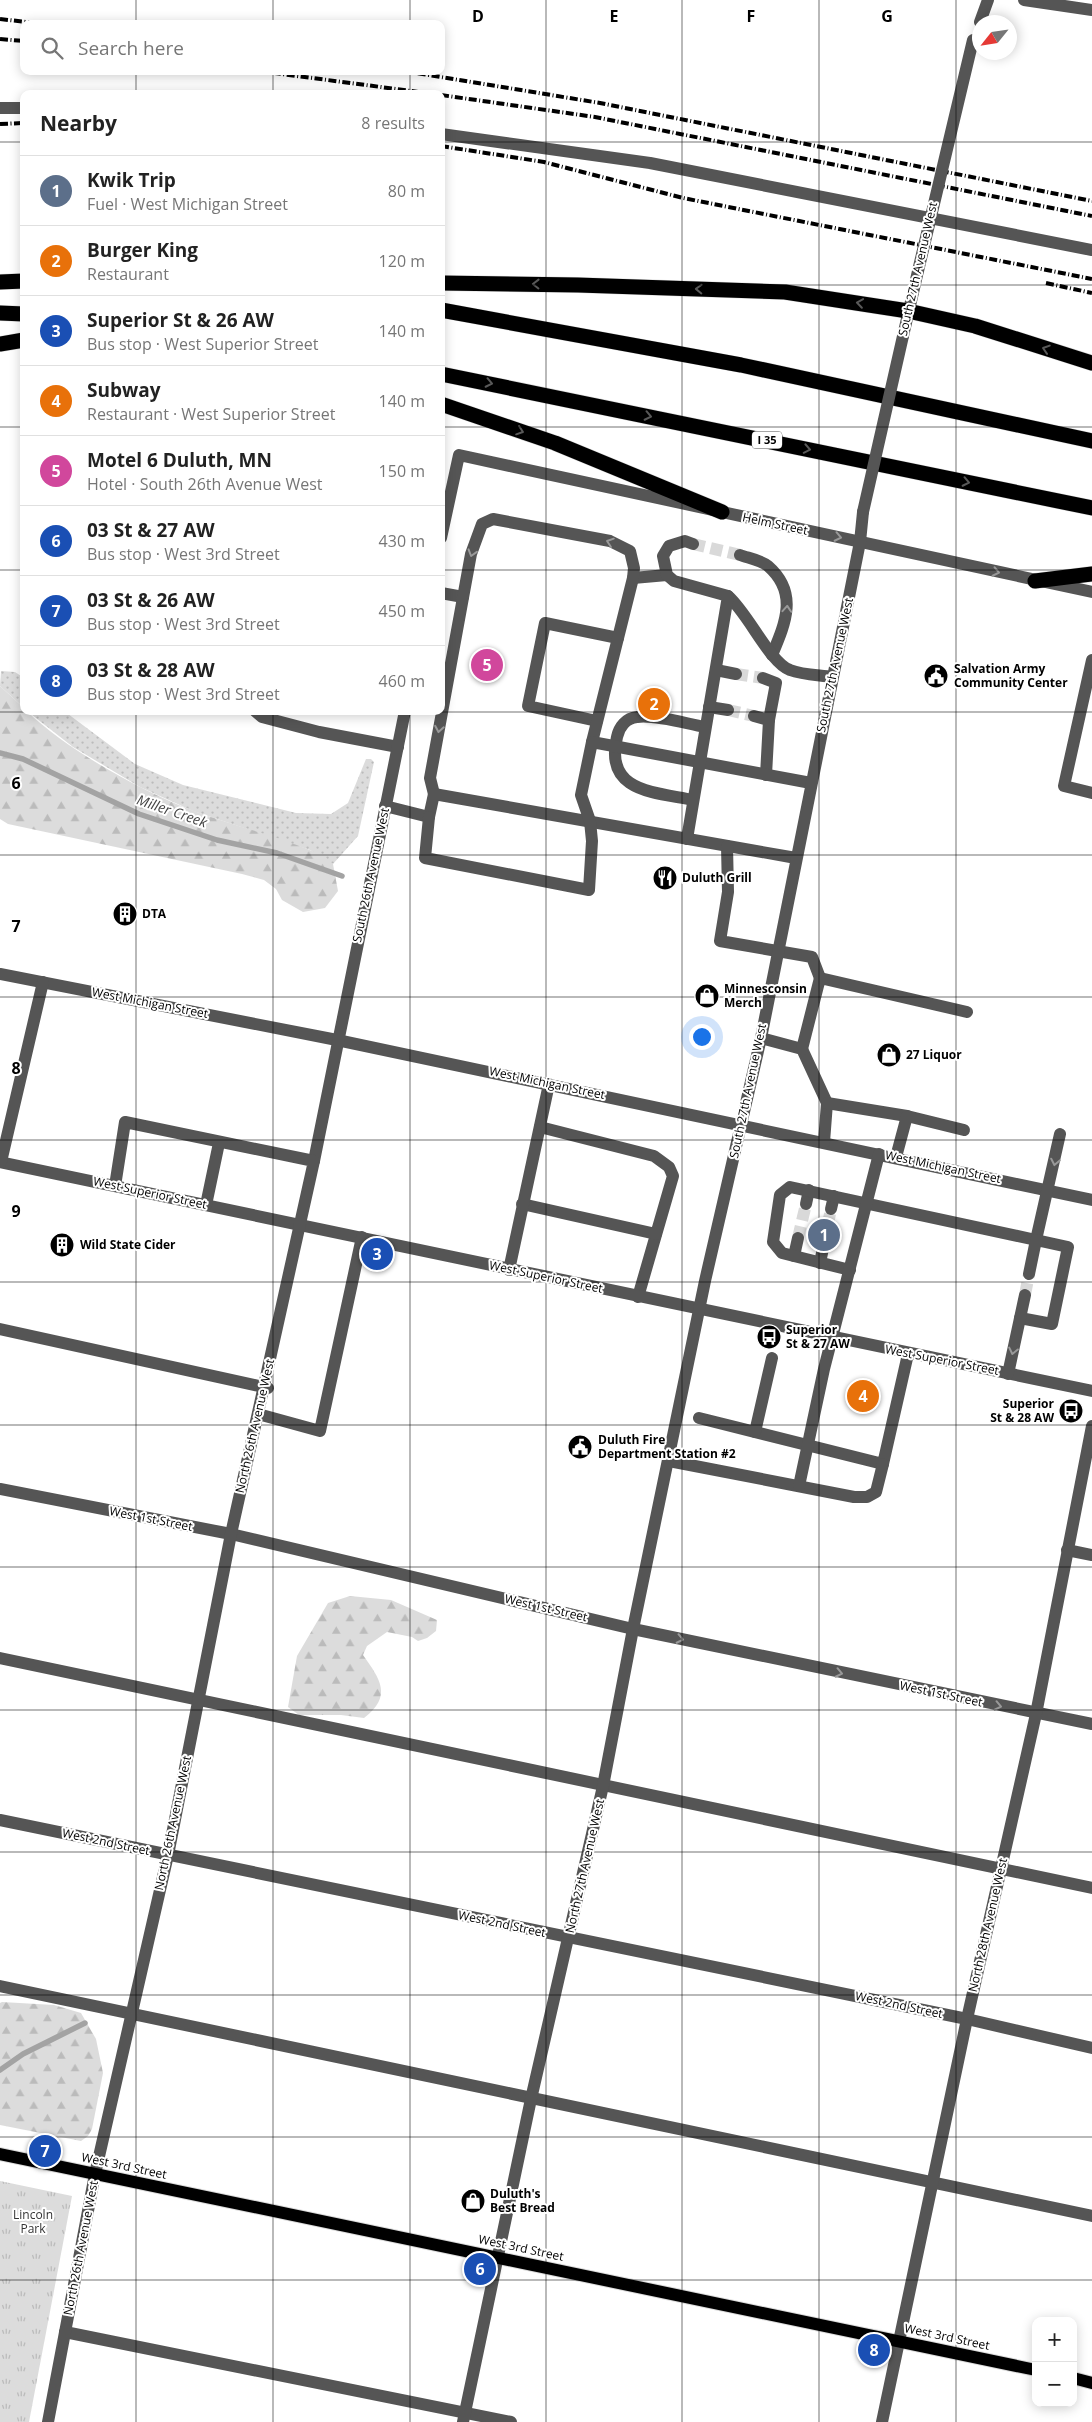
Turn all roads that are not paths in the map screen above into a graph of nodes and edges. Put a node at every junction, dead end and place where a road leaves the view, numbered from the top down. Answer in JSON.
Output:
{"nodes":[{"id":1,"x":988,"y":0,"type":"edge"},
{"id":2,"x":1024,"y":0,"type":"edge"},
{"id":3,"x":1092,"y":10,"type":"edge"},
{"id":4,"x":983,"y":15,"type":"edge"},
{"id":5,"x":972,"y":44,"type":"edge"},
{"id":6,"x":0,"y":108,"type":"edge"},
{"id":7,"x":20,"y":108,"type":"edge"},
{"id":8,"x":445,"y":135,"type":"edge"},
{"id":9,"x":1092,"y":250,"type":"edge"},
{"id":10,"x":20,"y":281,"type":"edge"},
{"id":11,"x":0,"y":282,"type":"edge"},
{"id":12,"x":445,"y":284,"type":"edge"},
{"id":13,"x":445,"y":311,"type":"edge"},
{"id":14,"x":908,"y":311,"type":"junction"},
{"id":15,"x":0,"y":313,"type":"edge"},
{"id":16,"x":20,"y":314,"type":"edge"},
{"id":17,"x":20,"y":341,"type":"edge"},
{"id":18,"x":0,"y":344,"type":"edge"},
{"id":19,"x":1092,"y":363,"type":"edge"},
{"id":20,"x":445,"y":375,"type":"edge"},
{"id":21,"x":445,"y":405,"type":"edge"},
{"id":22,"x":1092,"y":441,"type":"edge"},
{"id":23,"x":1092,"y":508,"type":"edge"},
{"id":24,"x":722,"y":512,"type":"junction"},
{"id":25,"x":445,"y":520,"type":"edge"},
{"id":26,"x":860,"y":542,"type":"junction"},
{"id":27,"x":693,"y":544,"type":"tunnel mouth"},
{"id":28,"x":740,"y":555,"type":"tunnel mouth"},
{"id":29,"x":1092,"y":574,"type":"edge"},
{"id":30,"x":667,"y":575,"type":"junction"},
{"id":31,"x":633,"y":578,"type":"junction"},
{"id":32,"x":1035,"y":581,"type":"junction"},
{"id":33,"x":1092,"y":592,"type":"edge"},
{"id":34,"x":445,"y":594,"type":"edge"},
{"id":35,"x":728,"y":596,"type":"junction"},
{"id":36,"x":463,"y":597,"type":"junction"},
{"id":37,"x":618,"y":638,"type":"junction"},
{"id":38,"x":772,"y":654,"type":"junction"},
{"id":39,"x":1092,"y":660,"type":"edge"},
{"id":40,"x":716,"y":670,"type":"junction"},
{"id":41,"x":789,"y":670,"type":"junction"},
{"id":42,"x":736,"y":674,"type":"tunnel mouth"},
{"id":43,"x":832,"y":677,"type":"junction"},
{"id":44,"x":763,"y":678,"type":"tunnel mouth"},
{"id":45,"x":776,"y":683,"type":"junction"},
{"id":46,"x":445,"y":696,"type":"edge"},
{"id":47,"x":709,"y":707,"type":"junction"},
{"id":48,"x":728,"y":710,"type":"tunnel mouth"},
{"id":49,"x":260,"y":715,"type":"edge"},
{"id":50,"x":404,"y":715,"type":"edge"},
{"id":51,"x":441,"y":715,"type":"edge"},
{"id":52,"x":754,"y":716,"type":"tunnel mouth"},
{"id":53,"x":769,"y":720,"type":"junction"},
{"id":54,"x":597,"y":721,"type":"junction"},
{"id":55,"x":706,"y":726,"type":"junction"},
{"id":56,"x":592,"y":742,"type":"junction"},
{"id":57,"x":614,"y":746,"type":"junction"},
{"id":58,"x":398,"y":747,"type":"junction"},
{"id":59,"x":699,"y":762,"type":"junction"},
{"id":60,"x":766,"y":775,"type":"junction"},
{"id":61,"x":811,"y":784,"type":"junction"},
{"id":62,"x":1092,"y":793,"type":"edge"},
{"id":63,"x":434,"y":794,"type":"junction"},
{"id":64,"x":693,"y":800,"type":"junction"},
{"id":65,"x":385,"y":806,"type":"junction"},
{"id":66,"x":429,"y":817,"type":"junction"},
{"id":67,"x":590,"y":821,"type":"junction"},
{"id":68,"x":687,"y":839,"type":"junction"},
{"id":69,"x":727,"y":846,"type":"junction"},
{"id":70,"x":796,"y":858,"type":"junction"},
{"id":71,"x":776,"y":951,"type":"junction"},
{"id":72,"x":0,"y":974,"type":"edge"},
{"id":73,"x":820,"y":978,"type":"junction"},
{"id":74,"x":43,"y":982,"type":"junction"},
{"id":75,"x":967,"y":1012,"type":"dead end"},
{"id":76,"x":761,"y":1038,"type":"junction"},
{"id":77,"x":337,"y":1040,"type":"junction"},
{"id":78,"x":802,"y":1049,"type":"junction"},
{"id":79,"x":549,"y":1084,"type":"junction"},
{"id":80,"x":827,"y":1103,"type":"junction"},
{"id":81,"x":907,"y":1116,"type":"junction"},
{"id":82,"x":741,"y":1124,"type":"junction"},
{"id":83,"x":540,"y":1127,"type":"junction"},
{"id":84,"x":964,"y":1130,"type":"dead end"},
{"id":85,"x":1060,"y":1134,"type":"dead end"},
{"id":86,"x":824,"y":1142,"type":"junction"},
{"id":87,"x":219,"y":1144,"type":"junction"},
{"id":88,"x":879,"y":1154,"type":"junction"},
{"id":89,"x":896,"y":1157,"type":"junction"},
{"id":90,"x":314,"y":1161,"type":"junction"},
{"id":91,"x":1,"y":1162,"type":"edge"},
{"id":92,"x":115,"y":1186,"type":"junction"},
{"id":93,"x":809,"y":1190,"type":"junction"},
{"id":94,"x":1049,"y":1190,"type":"junction"},
{"id":95,"x":834,"y":1196,"type":"junction"},
{"id":96,"x":1092,"y":1200,"type":"edge"},
{"id":97,"x":867,"y":1203,"type":"junction"},
{"id":98,"x":206,"y":1204,"type":"junction"},
{"id":99,"x":522,"y":1204,"type":"junction"},
{"id":100,"x":806,"y":1204,"type":"tunnel mouth"},
{"id":101,"x":831,"y":1209,"type":"tunnel mouth"},
{"id":102,"x":301,"y":1225,"type":"junction"},
{"id":103,"x":656,"y":1234,"type":"junction"},
{"id":104,"x":362,"y":1237,"type":"junction"},
{"id":105,"x":798,"y":1238,"type":"tunnel mouth"},
{"id":106,"x":1036,"y":1240,"type":"junction"},
{"id":107,"x":824,"y":1243,"type":"tunnel mouth"},
{"id":108,"x":794,"y":1256,"type":"junction"},
{"id":109,"x":820,"y":1263,"type":"junction"},
{"id":110,"x":509,"y":1270,"type":"junction"},
{"id":111,"x":850,"y":1270,"type":"junction"},
{"id":112,"x":1029,"y":1274,"type":"tunnel mouth"},
{"id":113,"x":1025,"y":1295,"type":"tunnel mouth"},
{"id":114,"x":638,"y":1297,"type":"junction"},
{"id":115,"x":700,"y":1309,"type":"junction"},
{"id":116,"x":1020,"y":1318,"type":"junction"},
{"id":117,"x":0,"y":1329,"type":"edge"},
{"id":118,"x":833,"y":1338,"type":"junction"},
{"id":119,"x":908,"y":1354,"type":"junction"},
{"id":120,"x":772,"y":1358,"type":"dead end"},
{"id":121,"x":1008,"y":1374,"type":"junction"},
{"id":122,"x":266,"y":1388,"type":"junction"},
{"id":123,"x":1092,"y":1391,"type":"edge"},
{"id":124,"x":258,"y":1414,"type":"junction"},
{"id":125,"x":699,"y":1418,"type":"dead end"},
{"id":126,"x":1092,"y":1426,"type":"edge"},
{"id":127,"x":755,"y":1432,"type":"junction"},
{"id":128,"x":809,"y":1444,"type":"junction"},
{"id":129,"x":669,"y":1461,"type":"junction"},
{"id":130,"x":883,"y":1464,"type":"junction"},
{"id":131,"x":799,"y":1486,"type":"junction"},
{"id":132,"x":0,"y":1489,"type":"edge"},
{"id":133,"x":231,"y":1534,"type":"junction"},
{"id":134,"x":1067,"y":1550,"type":"junction"},
{"id":135,"x":1092,"y":1555,"type":"edge"},
{"id":136,"x":633,"y":1629,"type":"junction"},
{"id":137,"x":0,"y":1658,"type":"edge"},
{"id":138,"x":198,"y":1700,"type":"junction"},
{"id":139,"x":1036,"y":1714,"type":"junction"},
{"id":140,"x":1092,"y":1724,"type":"edge"},
{"id":141,"x":603,"y":1786,"type":"junction"},
{"id":142,"x":0,"y":1820,"type":"edge"},
{"id":143,"x":168,"y":1855,"type":"junction"},
{"id":144,"x":1001,"y":1870,"type":"junction"},
{"id":145,"x":1092,"y":1888,"type":"edge"},
{"id":146,"x":569,"y":1938,"type":"junction"},
{"id":147,"x":0,"y":1986,"type":"edge"},
{"id":148,"x":131,"y":2013,"type":"junction"},
{"id":149,"x":967,"y":2019,"type":"junction"},
{"id":150,"x":1092,"y":2048,"type":"edge"},
{"id":151,"x":531,"y":2099,"type":"junction"},
{"id":152,"x":0,"y":2154,"type":"edge"},
{"id":153,"x":95,"y":2174,"type":"junction"},
{"id":154,"x":934,"y":2183,"type":"junction"},
{"id":155,"x":1092,"y":2216,"type":"edge"},
{"id":156,"x":499,"y":2257,"type":"junction"},
{"id":157,"x":65,"y":2332,"type":"junction"},
{"id":158,"x":900,"y":2342,"type":"junction"},
{"id":159,"x":1032,"y":2369,"type":"edge"},
{"id":160,"x":1077,"y":2379,"type":"edge"},
{"id":161,"x":1092,"y":2382,"type":"edge"},
{"id":162,"x":464,"y":2417,"type":"edge"},
{"id":163,"x":48,"y":2422,"type":"edge"},
{"id":164,"x":511,"y":2422,"type":"edge"},
{"id":165,"x":882,"y":2422,"type":"edge"}],
"edges":[{"from":1,"to":4,"type":"street","name":"South 27th Avenue West"},
{"from":2,"to":3,"type":"street"},
{"from":5,"to":14,"type":"street","name":"South 27th Avenue West","bridge":true},
{"from":6,"to":7,"type":"street"},
{"from":8,"to":9,"type":"street"},
{"from":10,"to":11,"type":"highway"},
{"from":14,"to":12,"type":"highway","one_way":true},
{"from":13,"to":22,"type":"highway"},
{"from":19,"to":14,"type":"highway","one_way":true},
{"from":14,"to":26,"type":"street","name":"South 27th Avenue West","bridge":true},
{"from":15,"to":16,"type":"highway"},
{"from":17,"to":18,"type":"highway"},
{"from":20,"to":23,"type":"highway","number":"I 35","one_way":true},
{"from":21,"to":24,"type":"highway","one_way":true},
{"from":24,"to":25,"type":"street","name":"Helm Street"},
{"from":24,"to":26,"type":"street","name":"Helm Street","one_way":true},
{"from":26,"to":32,"type":"street","name":"Helm Street","one_way":true},
{"from":26,"to":43,"type":"street","name":"South 27th Avenue West"},
{"from":27,"to":30,"type":"street"},
{"from":38,"to":28,"type":"street","one_way":true},
{"from":29,"to":32,"type":"highway"},
{"from":30,"to":31,"type":"street"},
{"from":30,"to":35,"type":"street"},
{"from":31,"to":36,"type":"street","one_way":true},
{"from":31,"to":37,"type":"street"},
{"from":32,"to":33,"type":"street","name":"Helm Street"},
{"from":34,"to":36,"type":"street"},
{"from":35,"to":38,"type":"street"},
{"from":35,"to":40,"type":"street"},
{"from":36,"to":46,"type":"street","one_way":true},
{"from":37,"to":54,"type":"street"},
{"from":37,"to":54,"type":"street"},
{"from":38,"to":41,"type":"street"},
{"from":39,"to":62,"type":"street"},
{"from":40,"to":42,"type":"street"},
{"from":40,"to":47,"type":"street"},
{"from":41,"to":43,"type":"street"},
{"from":41,"to":45,"type":"street"},
{"from":43,"to":61,"type":"street","name":"South 27th Avenue West"},
{"from":44,"to":45,"type":"street"},
{"from":45,"to":53,"type":"street"},
{"from":47,"to":48,"type":"street"},
{"from":47,"to":55,"type":"street"},
{"from":49,"to":58,"type":"street"},
{"from":50,"to":58,"type":"street","name":"South 26th Avenue West"},
{"from":51,"to":63,"type":"street","one_way":true},
{"from":52,"to":53,"type":"street"},
{"from":53,"to":60,"type":"street"},
{"from":54,"to":56,"type":"street"},
{"from":55,"to":57,"type":"street"},
{"from":55,"to":59,"type":"street"},
{"from":56,"to":57,"type":"street"},
{"from":56,"to":67,"type":"street"},
{"from":57,"to":59,"type":"street"},
{"from":57,"to":64,"type":"street"},
{"from":58,"to":65,"type":"street","name":"South 26th Avenue West"},
{"from":59,"to":60,"type":"street"},
{"from":59,"to":64,"type":"street"},
{"from":60,"to":61,"type":"street"},
{"from":61,"to":70,"type":"street","name":"South 27th Avenue West"},
{"from":63,"to":66,"type":"street"},
{"from":63,"to":67,"type":"street"},
{"from":64,"to":68,"type":"street"},
{"from":65,"to":66,"type":"street"},
{"from":65,"to":77,"type":"street","name":"South 26th Avenue West"},
{"from":66,"to":67,"type":"street"},
{"from":67,"to":68,"type":"street"},
{"from":68,"to":69,"type":"street"},
{"from":69,"to":70,"type":"street"},
{"from":69,"to":71,"type":"street"},
{"from":70,"to":71,"type":"street","name":"South 27th Avenue West"},
{"from":71,"to":73,"type":"street"},
{"from":71,"to":76,"type":"street","name":"South 27th Avenue West"},
{"from":72,"to":74,"type":"street","name":"West Michigan Street"},
{"from":73,"to":75,"type":"street"},
{"from":73,"to":78,"type":"street"},
{"from":74,"to":77,"type":"street","name":"West Michigan Street"},
{"from":74,"to":91,"type":"street"},
{"from":76,"to":78,"type":"street"},
{"from":76,"to":82,"type":"street","name":"South 27th Avenue West"},
{"from":77,"to":79,"type":"street","name":"West Michigan Street"},
{"from":77,"to":90,"type":"street","name":"South 26th Avenue West"},
{"from":78,"to":80,"type":"street"},
{"from":79,"to":82,"type":"street","name":"West Michigan Street"},
{"from":79,"to":83,"type":"street"},
{"from":80,"to":81,"type":"street"},
{"from":80,"to":86,"type":"street"},
{"from":81,"to":84,"type":"street"},
{"from":81,"to":89,"type":"street"},
{"from":82,"to":86,"type":"street","name":"West Michigan Street"},
{"from":82,"to":115,"type":"street","name":"South 27th Avenue West"},
{"from":83,"to":99,"type":"street"},
{"from":83,"to":103,"type":"street"},
{"from":85,"to":94,"type":"street","one_way":true},
{"from":86,"to":88,"type":"street","name":"West Michigan Street"},
{"from":87,"to":90,"type":"street"},
{"from":87,"to":92,"type":"street"},
{"from":87,"to":98,"type":"street"},
{"from":88,"to":89,"type":"street","name":"West Michigan Street"},
{"from":88,"to":97,"type":"street"},
{"from":89,"to":94,"type":"street","name":"West Michigan Street"},
{"from":90,"to":102,"type":"street","name":"North 26th Avenue West"},
{"from":91,"to":92,"type":"street","name":"West Superior Street"},
{"from":92,"to":98,"type":"street","name":"West Superior Street"},
{"from":93,"to":95,"type":"street"},
{"from":93,"to":100,"type":"street"},
{"from":93,"to":108,"type":"street"},
{"from":94,"to":96,"type":"street","name":"West Michigan Street"},
{"from":94,"to":106,"type":"street"},
{"from":95,"to":97,"type":"street"},
{"from":95,"to":101,"type":"street"},
{"from":97,"to":106,"type":"street"},
{"from":97,"to":111,"type":"street"},
{"from":98,"to":102,"type":"street","name":"West Superior Street"},
{"from":99,"to":103,"type":"street"},
{"from":99,"to":110,"type":"street"},
{"from":102,"to":104,"type":"street","name":"West Superior Street"},
{"from":102,"to":122,"type":"street","name":"North 26th Avenue West"},
{"from":103,"to":114,"type":"street"},
{"from":104,"to":110,"type":"street","name":"West Superior Street"},
{"from":104,"to":124,"type":"street"},
{"from":105,"to":108,"type":"street"},
{"from":106,"to":112,"type":"street"},
{"from":106,"to":116,"type":"street"},
{"from":107,"to":109,"type":"street"},
{"from":108,"to":109,"type":"street"},
{"from":109,"to":111,"type":"street"},
{"from":110,"to":114,"type":"street","name":"West Superior Street"},
{"from":111,"to":118,"type":"street"},
{"from":113,"to":116,"type":"street"},
{"from":114,"to":115,"type":"street","name":"West Superior Street"},
{"from":115,"to":118,"type":"street","name":"West Superior Street"},
{"from":115,"to":129,"type":"street","name":"North 27th Avenue West"},
{"from":116,"to":121,"type":"street","one_way":true},
{"from":117,"to":122,"type":"street"},
{"from":118,"to":119,"type":"street","name":"West Superior Street"},
{"from":118,"to":128,"type":"street"},
{"from":119,"to":121,"type":"street","name":"West Superior Street"},
{"from":119,"to":130,"type":"street"},
{"from":120,"to":127,"type":"street"},
{"from":121,"to":123,"type":"street","name":"West Superior Street"},
{"from":122,"to":124,"type":"street","name":"North 26th Avenue West"},
{"from":124,"to":133,"type":"street","name":"North 26th Avenue West"},
{"from":125,"to":127,"type":"street"},
{"from":126,"to":134,"type":"street","name":"North 28th Avenue West"},
{"from":127,"to":128,"type":"street"},
{"from":128,"to":130,"type":"street"},
{"from":128,"to":131,"type":"street"},
{"from":129,"to":131,"type":"street"},
{"from":129,"to":136,"type":"street","name":"North 27th Avenue West"},
{"from":130,"to":131,"type":"street"},
{"from":132,"to":133,"type":"street","name":"West 1st Street"},
{"from":133,"to":136,"type":"street","name":"West 1st Street"},
{"from":133,"to":138,"type":"street","name":"North 26th Avenue West"},
{"from":134,"to":135,"type":"street"},
{"from":134,"to":139,"type":"street","name":"North 28th Avenue West"},
{"from":136,"to":139,"type":"street","name":"West 1st Street","one_way":true},
{"from":136,"to":141,"type":"street","name":"North 27th Avenue West"},
{"from":137,"to":138,"type":"street"},
{"from":138,"to":141,"type":"street"},
{"from":138,"to":143,"type":"street","name":"North 26th Avenue West"},
{"from":139,"to":140,"type":"street","name":"West 1st Street"},
{"from":139,"to":144,"type":"street","name":"North 28th Avenue West"},
{"from":141,"to":144,"type":"street"},
{"from":141,"to":146,"type":"street","name":"North 27th Avenue West"},
{"from":142,"to":143,"type":"street","name":"West 2nd Street"},
{"from":143,"to":146,"type":"street","name":"West 2nd Street"},
{"from":143,"to":148,"type":"street","name":"North 26th Avenue West"},
{"from":144,"to":145,"type":"street"},
{"from":144,"to":149,"type":"street","name":"North 28th Avenue West"},
{"from":146,"to":149,"type":"street","name":"West 2nd Street"},
{"from":146,"to":151,"type":"street","name":"North 27th Avenue West"},
{"from":147,"to":148,"type":"street"},
{"from":148,"to":151,"type":"street"},
{"from":148,"to":153,"type":"street","name":"North 26th Avenue West"},
{"from":149,"to":150,"type":"street","name":"West 2nd Street"},
{"from":149,"to":154,"type":"street","name":"North 28th Avenue West"},
{"from":151,"to":154,"type":"street"},
{"from":151,"to":156,"type":"street","name":"North 27th Avenue West"},
{"from":152,"to":153,"type":"main road","name":"West 3rd Street"},
{"from":153,"to":156,"type":"main road","name":"West 3rd Street"},
{"from":153,"to":157,"type":"street","name":"North 26th Avenue West"},
{"from":154,"to":155,"type":"street"},
{"from":154,"to":158,"type":"street","name":"North 28th Avenue West"},
{"from":156,"to":158,"type":"main road","name":"West 3rd Street"},
{"from":156,"to":162,"type":"street","name":"North 27th Avenue West"},
{"from":157,"to":162,"type":"street"},
{"from":157,"to":163,"type":"street","name":"North 26th Avenue West"},
{"from":158,"to":159,"type":"main road","name":"West 3rd Street"},
{"from":158,"to":165,"type":"street","name":"North 28th Avenue West"},
{"from":160,"to":161,"type":"main road"},
{"from":162,"to":164,"type":"street"}]}
